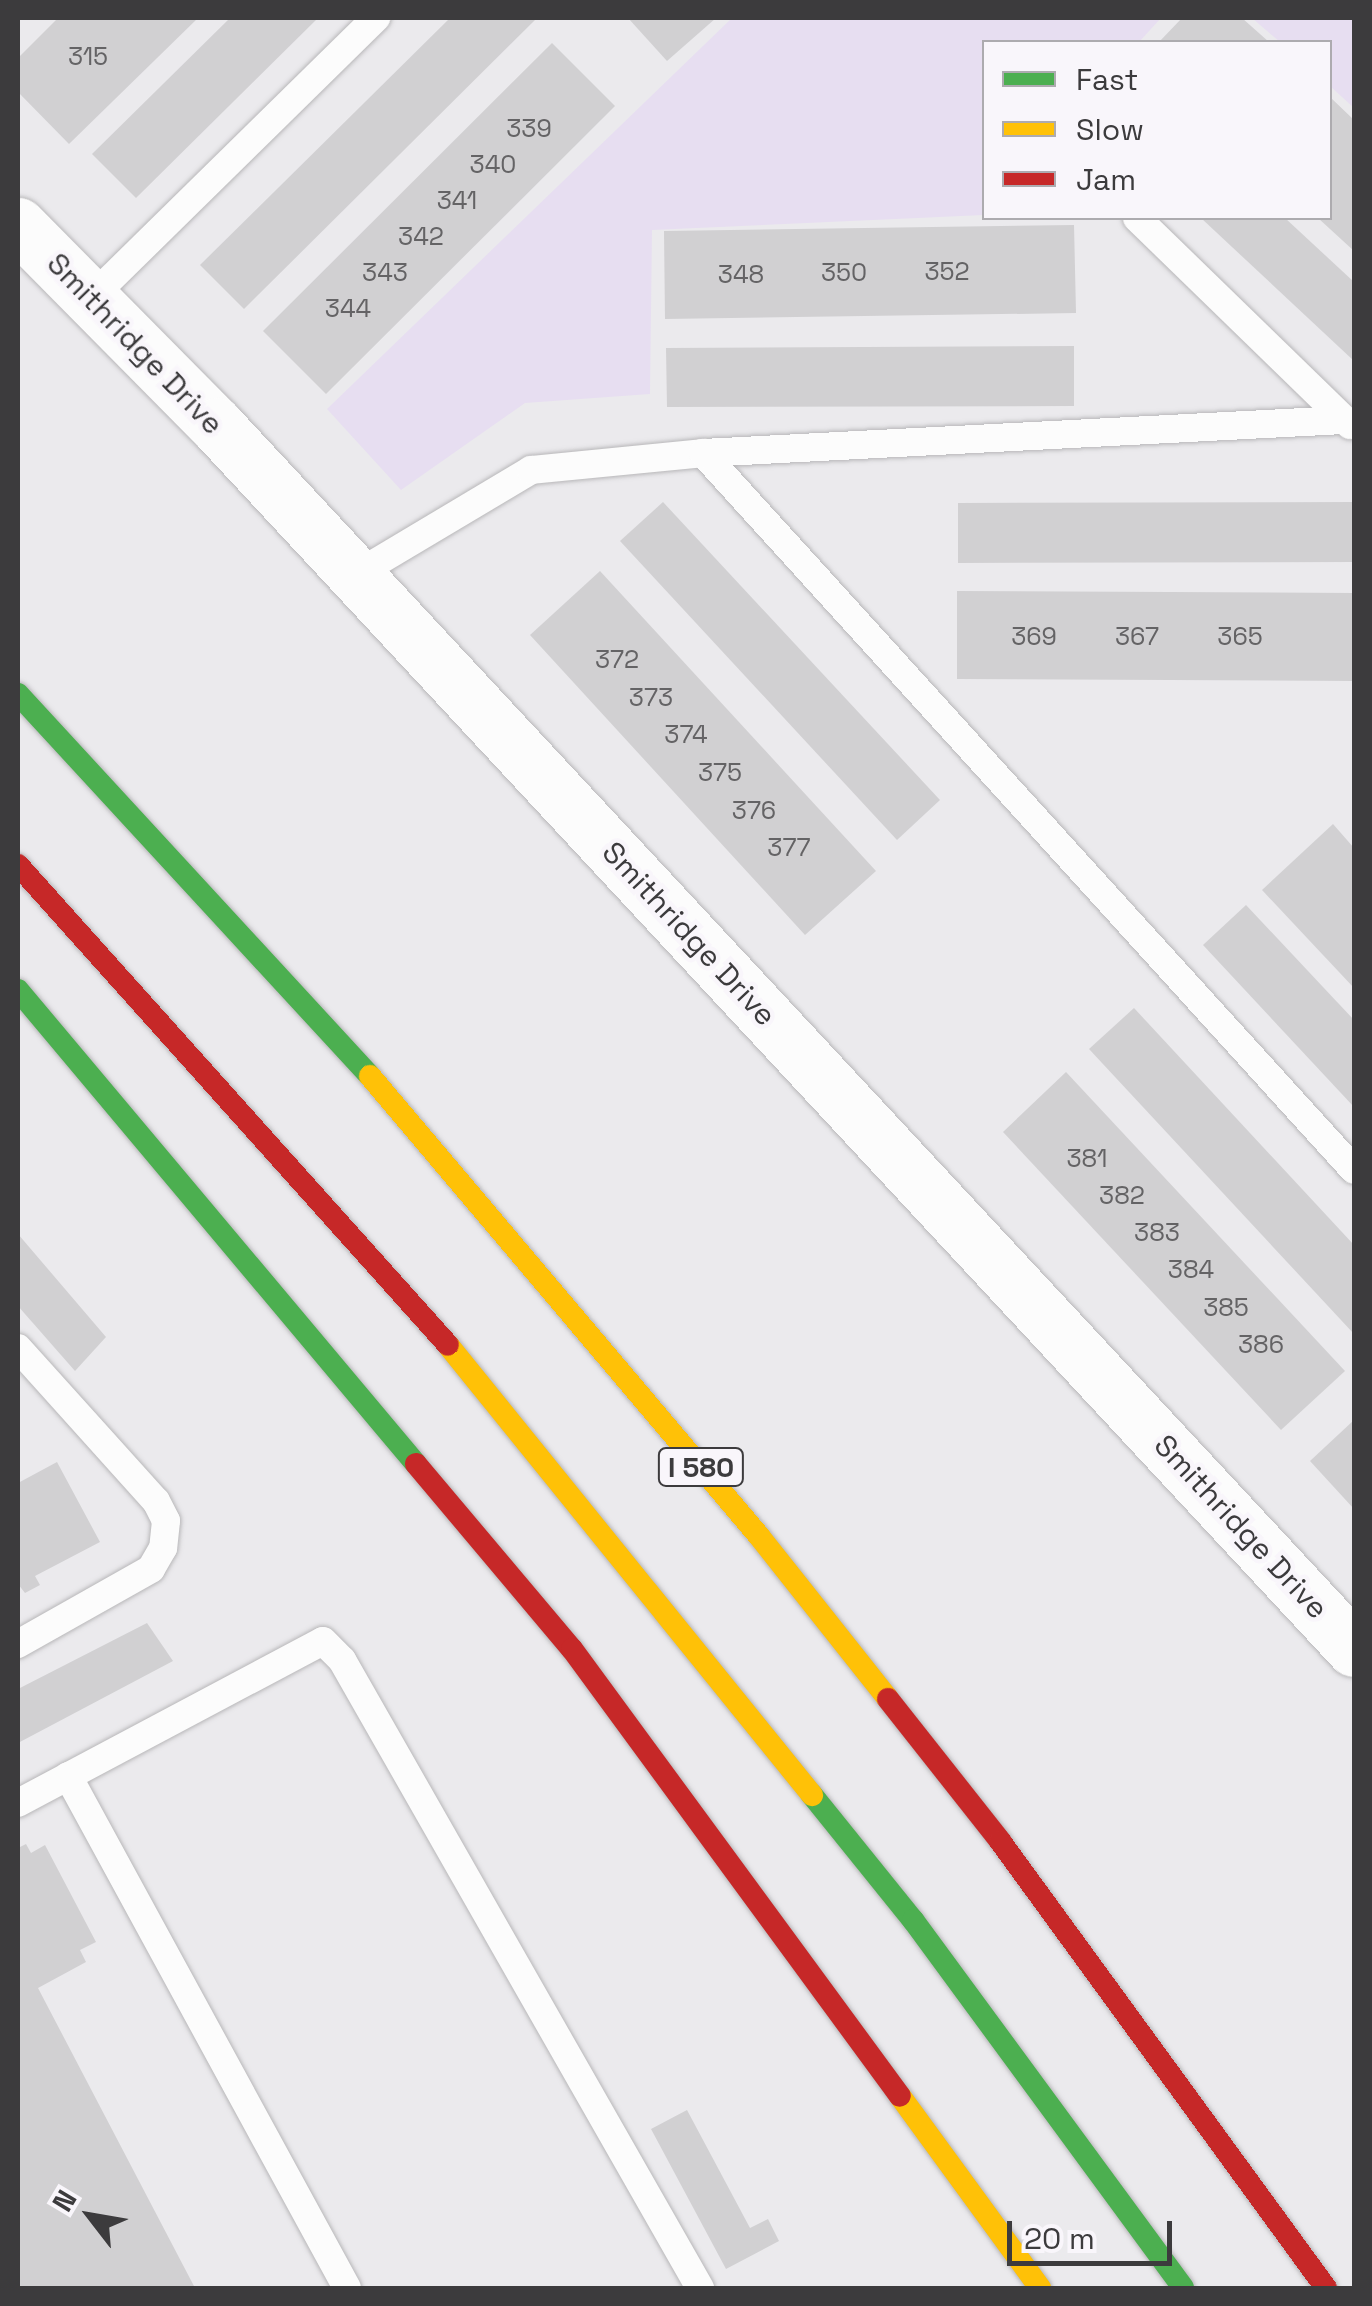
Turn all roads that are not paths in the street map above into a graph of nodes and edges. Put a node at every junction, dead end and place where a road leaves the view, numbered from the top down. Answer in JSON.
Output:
{"nodes":[{"id":1,"x":376,"y":18,"type":"edge"},
{"id":2,"x":1139,"y":220,"type":"edge"},
{"id":3,"x":18,"y":225,"type":"edge"},
{"id":4,"x":91,"y":298,"type":"junction"},
{"id":5,"x":1349,"y":425,"type":"edge"},
{"id":6,"x":703,"y":453,"type":"junction"},
{"id":7,"x":355,"y":575,"type":"junction"},
{"id":8,"x":18,"y":694,"type":"edge"},
{"id":9,"x":18,"y":865,"type":"edge"},
{"id":10,"x":18,"y":990,"type":"edge"},
{"id":11,"x":1354,"y":1170,"type":"edge"},
{"id":12,"x":18,"y":1348,"type":"edge"},
{"id":13,"x":18,"y":1644,"type":"edge"},
{"id":14,"x":1354,"y":1649,"type":"edge"},
{"id":15,"x":68,"y":1776,"type":"junction"},
{"id":16,"x":18,"y":1802,"type":"edge"},
{"id":17,"x":346,"y":2288,"type":"edge"},
{"id":18,"x":700,"y":2288,"type":"edge"},
{"id":19,"x":1040,"y":2288,"type":"edge"},
{"id":20,"x":1183,"y":2288,"type":"edge"},
{"id":21,"x":1326,"y":2288,"type":"edge"}],
"edges":[{"from":1,"to":4,"type":"lane"},
{"from":2,"to":5,"type":"lane"},
{"from":3,"to":4,"type":"street","name":"Smithridge Drive"},
{"from":4,"to":7,"type":"street","name":"Smithridge Drive"},
{"from":5,"to":6,"type":"lane"},
{"from":6,"to":7,"type":"lane"},
{"from":6,"to":11,"type":"lane"},
{"from":7,"to":14,"type":"street","name":"Smithridge Drive"},
{"from":8,"to":21,"type":"highway","number":"I 580"},
{"from":9,"to":20,"type":"highway"},
{"from":10,"to":19,"type":"highway"},
{"from":12,"to":13,"type":"lane"},
{"from":15,"to":16,"type":"lane"},
{"from":15,"to":17,"type":"lane"},
{"from":15,"to":18,"type":"lane"}]}
